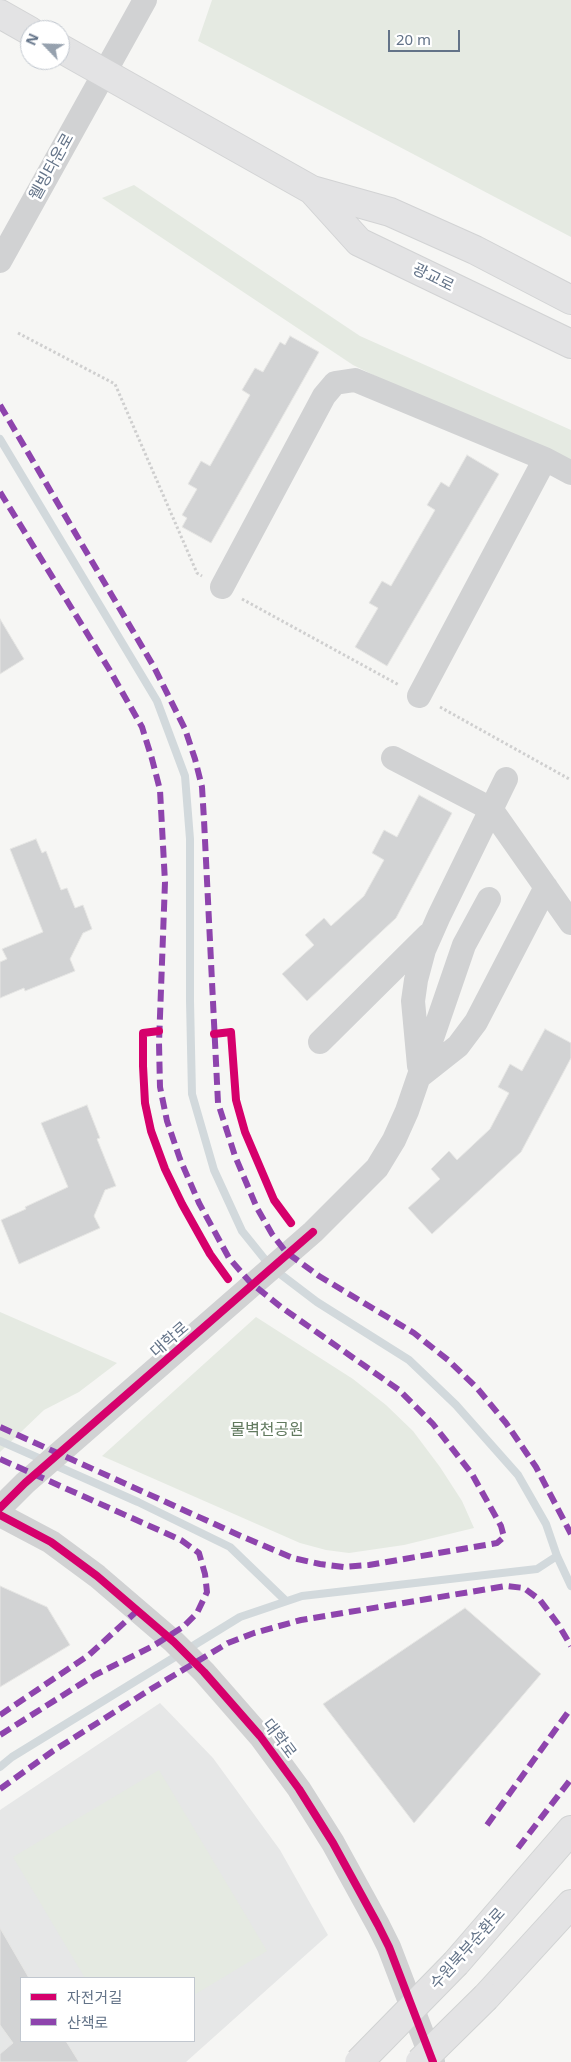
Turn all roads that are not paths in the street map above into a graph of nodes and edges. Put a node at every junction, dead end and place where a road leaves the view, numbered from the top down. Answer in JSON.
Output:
{"nodes":[{"id":1,"x":145,"y":0,"type":"edge"},
{"id":2,"x":0,"y":14,"type":"edge"},
{"id":3,"x":20,"y":25,"type":"edge"},
{"id":4,"x":70,"y":53,"type":"edge"},
{"id":5,"x":104,"y":72,"type":"junction"},
{"id":6,"x":312,"y":190,"type":"junction"},
{"id":7,"x":0,"y":261,"type":"edge"},
{"id":8,"x":571,"y":300,"type":"edge"},
{"id":9,"x":571,"y":344,"type":"edge"},
{"id":10,"x":545,"y":459,"type":"junction"},
{"id":11,"x":571,"y":473,"type":"edge"},
{"id":12,"x":222,"y":587,"type":"road end"},
{"id":13,"x":419,"y":696,"type":"road end"},
{"id":14,"x":393,"y":758,"type":"dead end"},
{"id":15,"x":506,"y":779,"type":"dead end"},
{"id":16,"x":491,"y":809,"type":"junction"},
{"id":17,"x":546,"y":887,"type":"junction"},
{"id":18,"x":489,"y":899,"type":"dead end"},
{"id":19,"x":571,"y":923,"type":"edge"},
{"id":20,"x":433,"y":930,"type":"junction"},
{"id":21,"x":320,"y":1042,"type":"dead end"},
{"id":22,"x":420,"y":1076,"type":"junction"},
{"id":23,"x":0,"y":1508,"type":"edge"},
{"id":24,"x":0,"y":1515,"type":"edge"},
{"id":25,"x":571,"y":1830,"type":"edge"},
{"id":26,"x":571,"y":1904,"type":"edge"},
{"id":27,"x":359,"y":2062,"type":"edge"},
{"id":28,"x":420,"y":2062,"type":"edge"},
{"id":29,"x":433,"y":2062,"type":"edge"}],
"edges":[{"from":1,"to":5,"type":"street","name":"웰빙타운로"},
{"from":2,"to":3,"type":"main road"},
{"from":4,"to":5,"type":"main road","name":"광교로"},
{"from":5,"to":6,"type":"main road","name":"광교로"},
{"from":5,"to":7,"type":"street","name":"웰빙타운로"},
{"from":6,"to":8,"type":"main road","name":"광교로"},
{"from":6,"to":9,"type":"main road","name":"광교로"},
{"from":10,"to":11,"type":"street"},
{"from":10,"to":12,"type":"street"},
{"from":10,"to":13,"type":"street"},
{"from":14,"to":16,"type":"street"},
{"from":15,"to":16,"type":"street"},
{"from":16,"to":17,"type":"street"},
{"from":16,"to":20,"type":"street"},
{"from":17,"to":19,"type":"street"},
{"from":17,"to":22,"type":"street"},
{"from":18,"to":22,"type":"street","name":"대학로"},
{"from":20,"to":21,"type":"street"},
{"from":20,"to":22,"type":"street"},
{"from":22,"to":23,"type":"street","name":"대학로"},
{"from":24,"to":29,"type":"street","name":"대학로"},
{"from":25,"to":27,"type":"main road","name":"수원북부순환로","bridge":true},
{"from":26,"to":28,"type":"main road","bridge":true}]}
